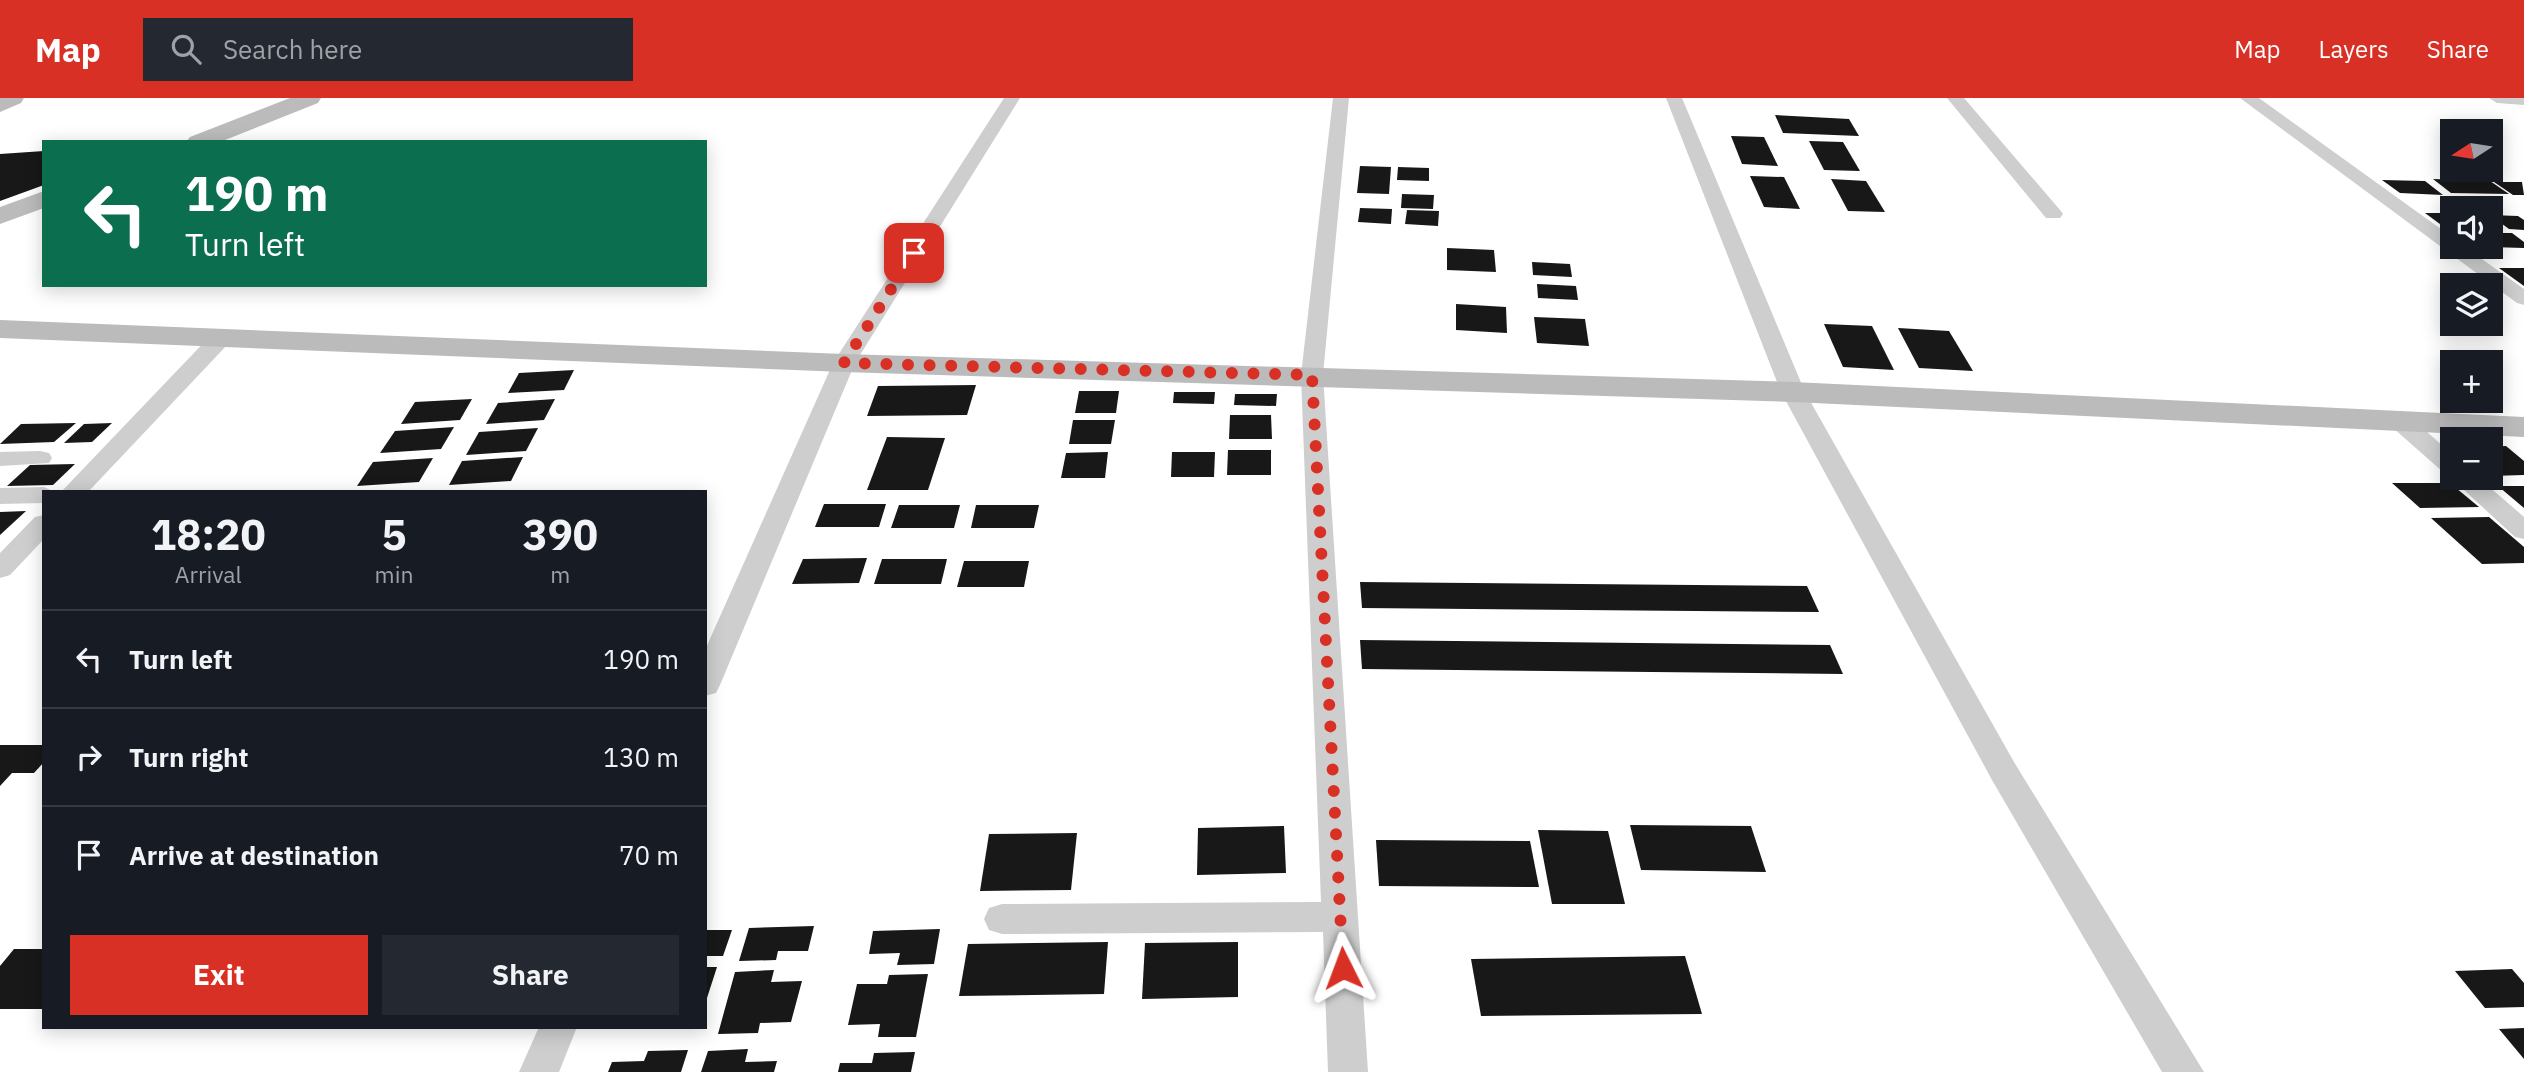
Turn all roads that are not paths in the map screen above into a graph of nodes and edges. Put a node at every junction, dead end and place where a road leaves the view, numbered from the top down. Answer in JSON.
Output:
{"nodes":[{"id":1,"x":13,"y":98,"type":"edge"},
{"id":2,"x":310,"y":98,"type":"edge"},
{"id":3,"x":1012,"y":98,"type":"edge"},
{"id":4,"x":1341,"y":98,"type":"edge"},
{"id":5,"x":1674,"y":98,"type":"edge"},
{"id":6,"x":1955,"y":98,"type":"edge"},
{"id":7,"x":2248,"y":98,"type":"edge"},
{"id":8,"x":2497,"y":98,"type":"edge"},
{"id":9,"x":2524,"y":100,"type":"edge"},
{"id":10,"x":0,"y":105,"type":"edge"},
{"id":11,"x":203,"y":140,"type":"edge"},
{"id":12,"x":42,"y":201,"type":"edge"},
{"id":13,"x":2053,"y":214,"type":"dead end"},
{"id":14,"x":0,"y":216,"type":"edge"},
{"id":15,"x":2440,"y":237,"type":"edge"},
{"id":16,"x":2470,"y":259,"type":"edge"},
{"id":17,"x":2524,"y":299,"type":"edge"},
{"id":18,"x":0,"y":329,"type":"edge"},
{"id":19,"x":221,"y":338,"type":"junction"},
{"id":20,"x":844,"y":363,"type":"junction"},
{"id":21,"x":1312,"y":375,"type":"junction"},
{"id":22,"x":1793,"y":392,"type":"junction"},
{"id":23,"x":2401,"y":422,"type":"junction"},
{"id":24,"x":2524,"y":427,"type":"edge"},
{"id":25,"x":2440,"y":456,"type":"edge"},
{"id":26,"x":40,"y":458,"type":"dead end"},
{"id":27,"x":2,"y":461,"type":"edge"},
{"id":28,"x":76,"y":490,"type":"edge"},
{"id":29,"x":2478,"y":490,"type":"edge"},
{"id":30,"x":42,"y":495,"type":"edge"},
{"id":31,"x":0,"y":496,"type":"edge"},
{"id":32,"x":42,"y":525,"type":"edge"},
{"id":33,"x":2524,"y":531,"type":"edge"},
{"id":34,"x":0,"y":569,"type":"edge"},
{"id":35,"x":707,"y":680,"type":"edge"},
{"id":36,"x":1340,"y":916,"type":"junction"},
{"id":37,"x":1002,"y":919,"type":"dead end"},
{"id":38,"x":557,"y":1029,"type":"edge"},
{"id":39,"x":539,"y":1072,"type":"edge"},
{"id":40,"x":1348,"y":1072,"type":"edge"},
{"id":41,"x":2184,"y":1072,"type":"edge"}],
"edges":[{"from":1,"to":10,"type":"street"},
{"from":2,"to":11,"type":"street"},
{"from":3,"to":20,"type":"street"},
{"from":4,"to":21,"type":"street"},
{"from":5,"to":22,"type":"street"},
{"from":6,"to":13,"type":"street"},
{"from":7,"to":15,"type":"street"},
{"from":8,"to":9,"type":"street"},
{"from":12,"to":14,"type":"street"},
{"from":16,"to":17,"type":"street"},
{"from":18,"to":19,"type":"street"},
{"from":19,"to":20,"type":"street"},
{"from":19,"to":28,"type":"street"},
{"from":20,"to":21,"type":"street"},
{"from":20,"to":35,"type":"street"},
{"from":21,"to":22,"type":"street"},
{"from":21,"to":36,"type":"street"},
{"from":22,"to":23,"type":"street"},
{"from":22,"to":41,"type":"street"},
{"from":23,"to":24,"type":"street"},
{"from":23,"to":25,"type":"street"},
{"from":26,"to":27,"type":"street"},
{"from":29,"to":33,"type":"street"},
{"from":30,"to":31,"type":"street"},
{"from":32,"to":34,"type":"street"},
{"from":36,"to":37,"type":"street"},
{"from":36,"to":40,"type":"street"},
{"from":38,"to":39,"type":"street"}]}
